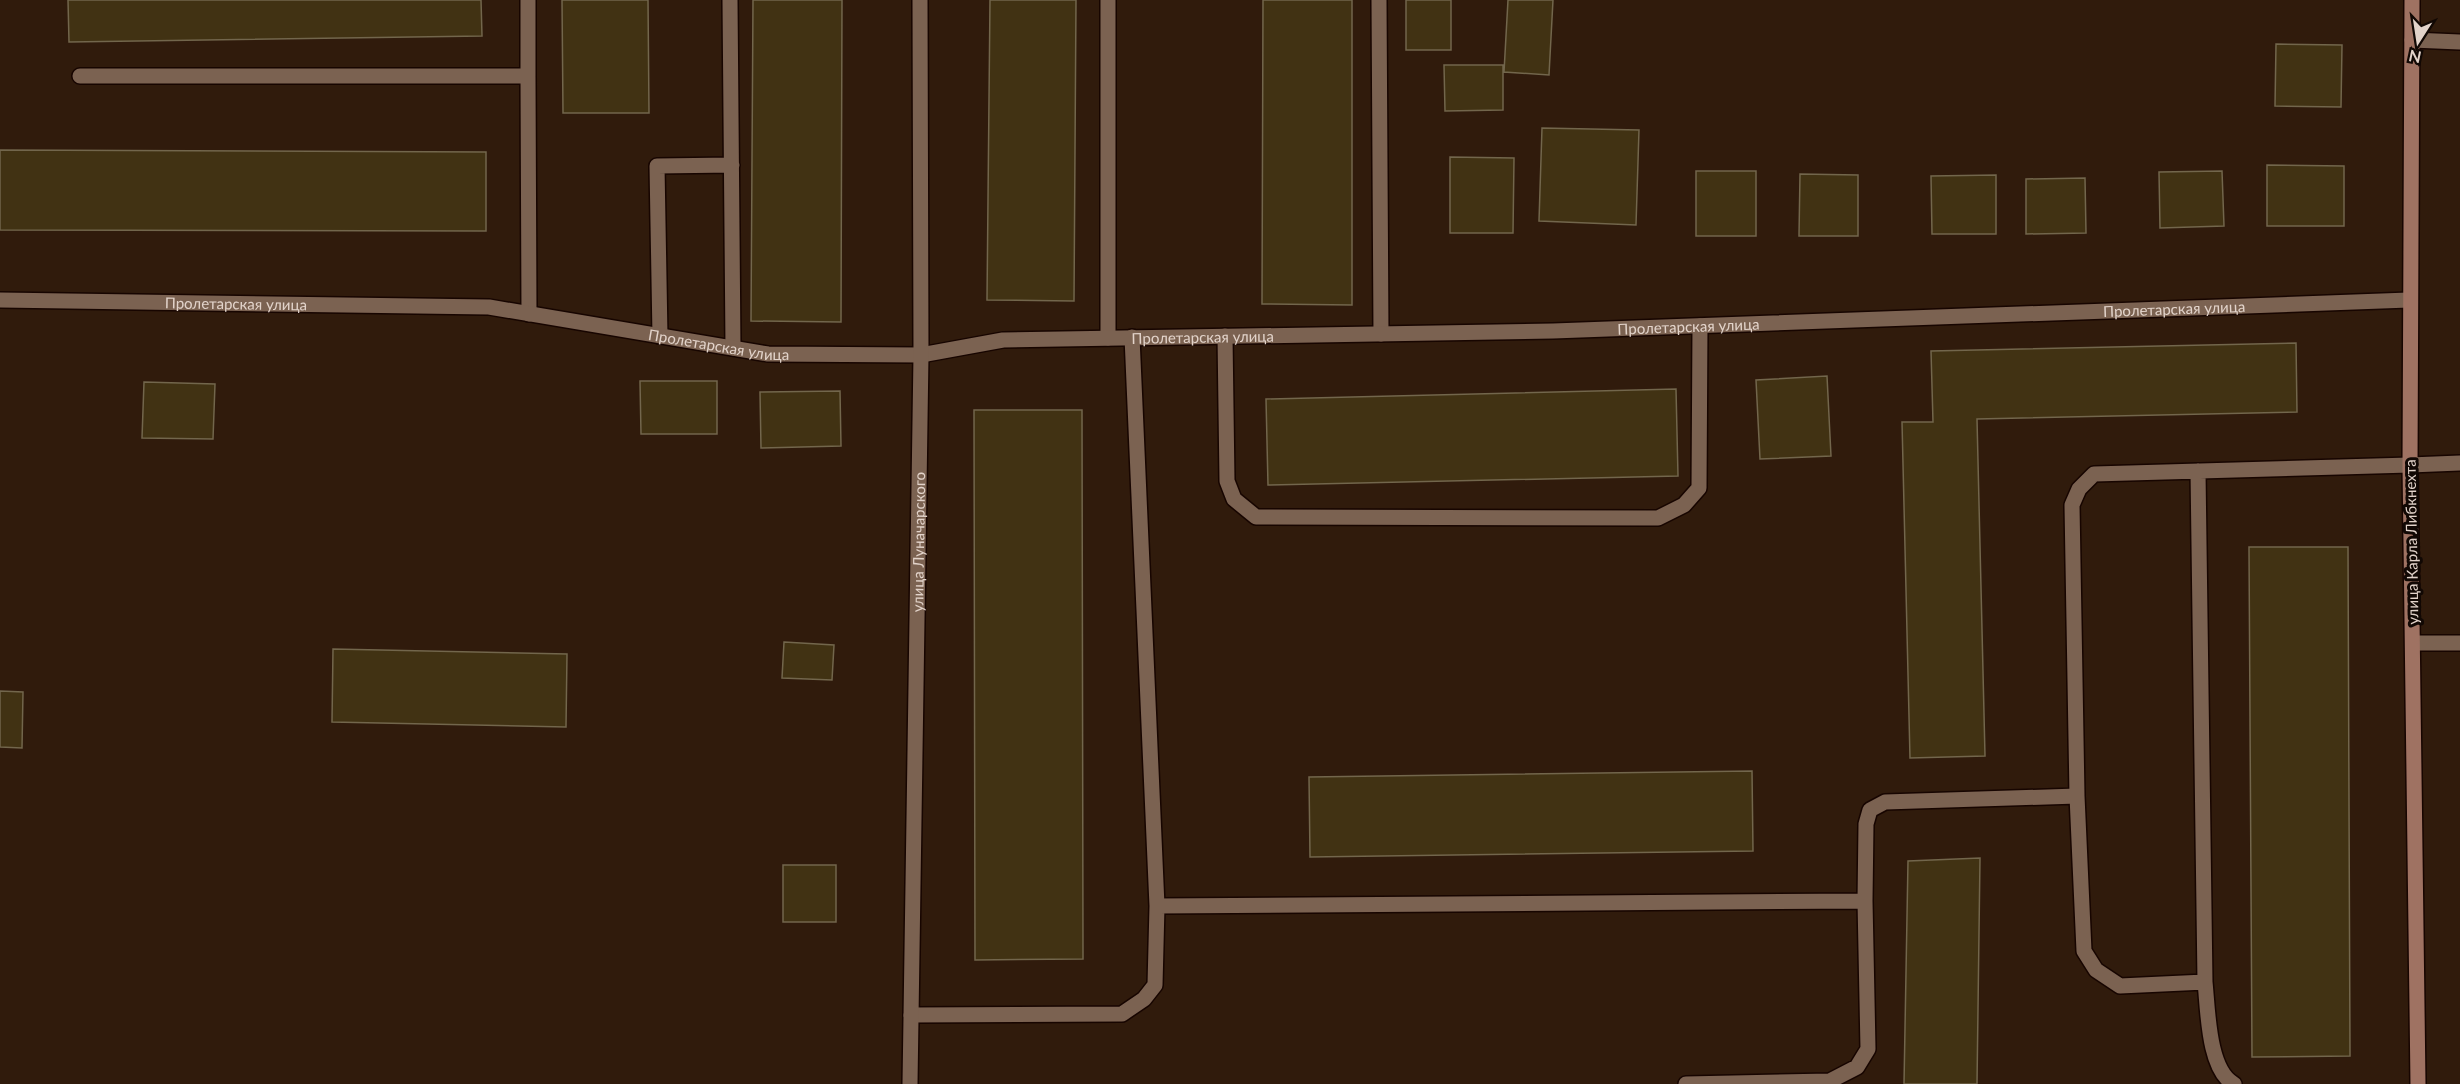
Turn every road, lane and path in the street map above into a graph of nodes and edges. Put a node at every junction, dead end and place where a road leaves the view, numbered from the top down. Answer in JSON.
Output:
{"nodes":[{"id":1,"x":528,"y":0,"type":"edge"},
{"id":2,"x":730,"y":0,"type":"edge"},
{"id":3,"x":920,"y":0,"type":"edge"},
{"id":4,"x":1108,"y":0,"type":"edge"},
{"id":5,"x":1380,"y":0,"type":"edge"},
{"id":6,"x":2412,"y":0,"type":"edge"},
{"id":7,"x":2412,"y":40,"type":"junction"},
{"id":8,"x":2460,"y":42,"type":"edge"},
{"id":9,"x":528,"y":75,"type":"junction"},
{"id":10,"x":80,"y":76,"type":"dead end"},
{"id":11,"x":732,"y":165,"type":"junction"},
{"id":12,"x":0,"y":300,"type":"edge"},
{"id":13,"x":2409,"y":300,"type":"junction"},
{"id":14,"x":529,"y":314,"type":"junction"},
{"id":15,"x":1700,"y":326,"type":"junction"},
{"id":16,"x":1381,"y":333,"type":"junction"},
{"id":17,"x":660,"y":336,"type":"junction"},
{"id":18,"x":1225,"y":336,"type":"junction"},
{"id":19,"x":1108,"y":338,"type":"junction"},
{"id":20,"x":1132,"y":338,"type":"junction"},
{"id":21,"x":733,"y":348,"type":"junction"},
{"id":22,"x":921,"y":355,"type":"junction"},
{"id":23,"x":2460,"y":463,"type":"edge"},
{"id":24,"x":2410,"y":465,"type":"junction"},
{"id":25,"x":2198,"y":471,"type":"junction"},
{"id":26,"x":2413,"y":643,"type":"junction"},
{"id":27,"x":2460,"y":643,"type":"edge"},
{"id":28,"x":2077,"y":796,"type":"junction"},
{"id":29,"x":1865,"y":901,"type":"junction"},
{"id":30,"x":1157,"y":906,"type":"junction"},
{"id":31,"x":2205,"y":982,"type":"junction"},
{"id":32,"x":911,"y":1015,"type":"junction"},
{"id":33,"x":910,"y":1084,"type":"edge"},
{"id":34,"x":1686,"y":1084,"type":"edge"},
{"id":35,"x":2234,"y":1084,"type":"edge"},
{"id":36,"x":2418,"y":1084,"type":"edge"}],
"edges":[{"from":1,"to":9,"type":"street"},
{"from":2,"to":11,"type":"street"},
{"from":3,"to":22,"type":"street","name":"улица Луначарского"},
{"from":4,"to":19,"type":"street"},
{"from":5,"to":16,"type":"street"},
{"from":6,"to":7,"type":"street","name":"улица Карла Либкнехта"},
{"from":7,"to":8,"type":"street"},
{"from":7,"to":13,"type":"street","name":"улица Карла Либкнехта"},
{"from":9,"to":10,"type":"street"},
{"from":9,"to":14,"type":"street"},
{"from":11,"to":17,"type":"street"},
{"from":11,"to":21,"type":"street"},
{"from":12,"to":14,"type":"street","name":"Пролетарская улица"},
{"from":13,"to":15,"type":"street","name":"Пролетарская улица"},
{"from":13,"to":24,"type":"street","name":"улица Карла Либкнехта"},
{"from":14,"to":17,"type":"street","name":"Пролетарская улица"},
{"from":15,"to":16,"type":"street","name":"Пролетарская улица"},
{"from":15,"to":18,"type":"street"},
{"from":16,"to":18,"type":"street","name":"Пролетарская улица"},
{"from":17,"to":21,"type":"street","name":"Пролетарская улица"},
{"from":18,"to":20,"type":"street","name":"Пролетарская улица"},
{"from":19,"to":20,"type":"street","name":"Пролетарская улица"},
{"from":19,"to":22,"type":"street","name":"Пролетарская улица"},
{"from":20,"to":30,"type":"street"},
{"from":21,"to":22,"type":"street","name":"Пролетарская улица"},
{"from":22,"to":32,"type":"street","name":"улица Луначарского"},
{"from":23,"to":24,"type":"street"},
{"from":24,"to":25,"type":"street"},
{"from":24,"to":26,"type":"street","name":"улица Карла Либкнехта"},
{"from":25,"to":28,"type":"street"},
{"from":25,"to":31,"type":"street"},
{"from":26,"to":27,"type":"street"},
{"from":26,"to":36,"type":"street","name":"улица Карла Либкнехта"},
{"from":28,"to":29,"type":"street"},
{"from":28,"to":31,"type":"street"},
{"from":29,"to":30,"type":"street"},
{"from":29,"to":34,"type":"street"},
{"from":30,"to":32,"type":"street"},
{"from":31,"to":35,"type":"street"},
{"from":32,"to":33,"type":"street","name":"улица Луначарского"}]}
